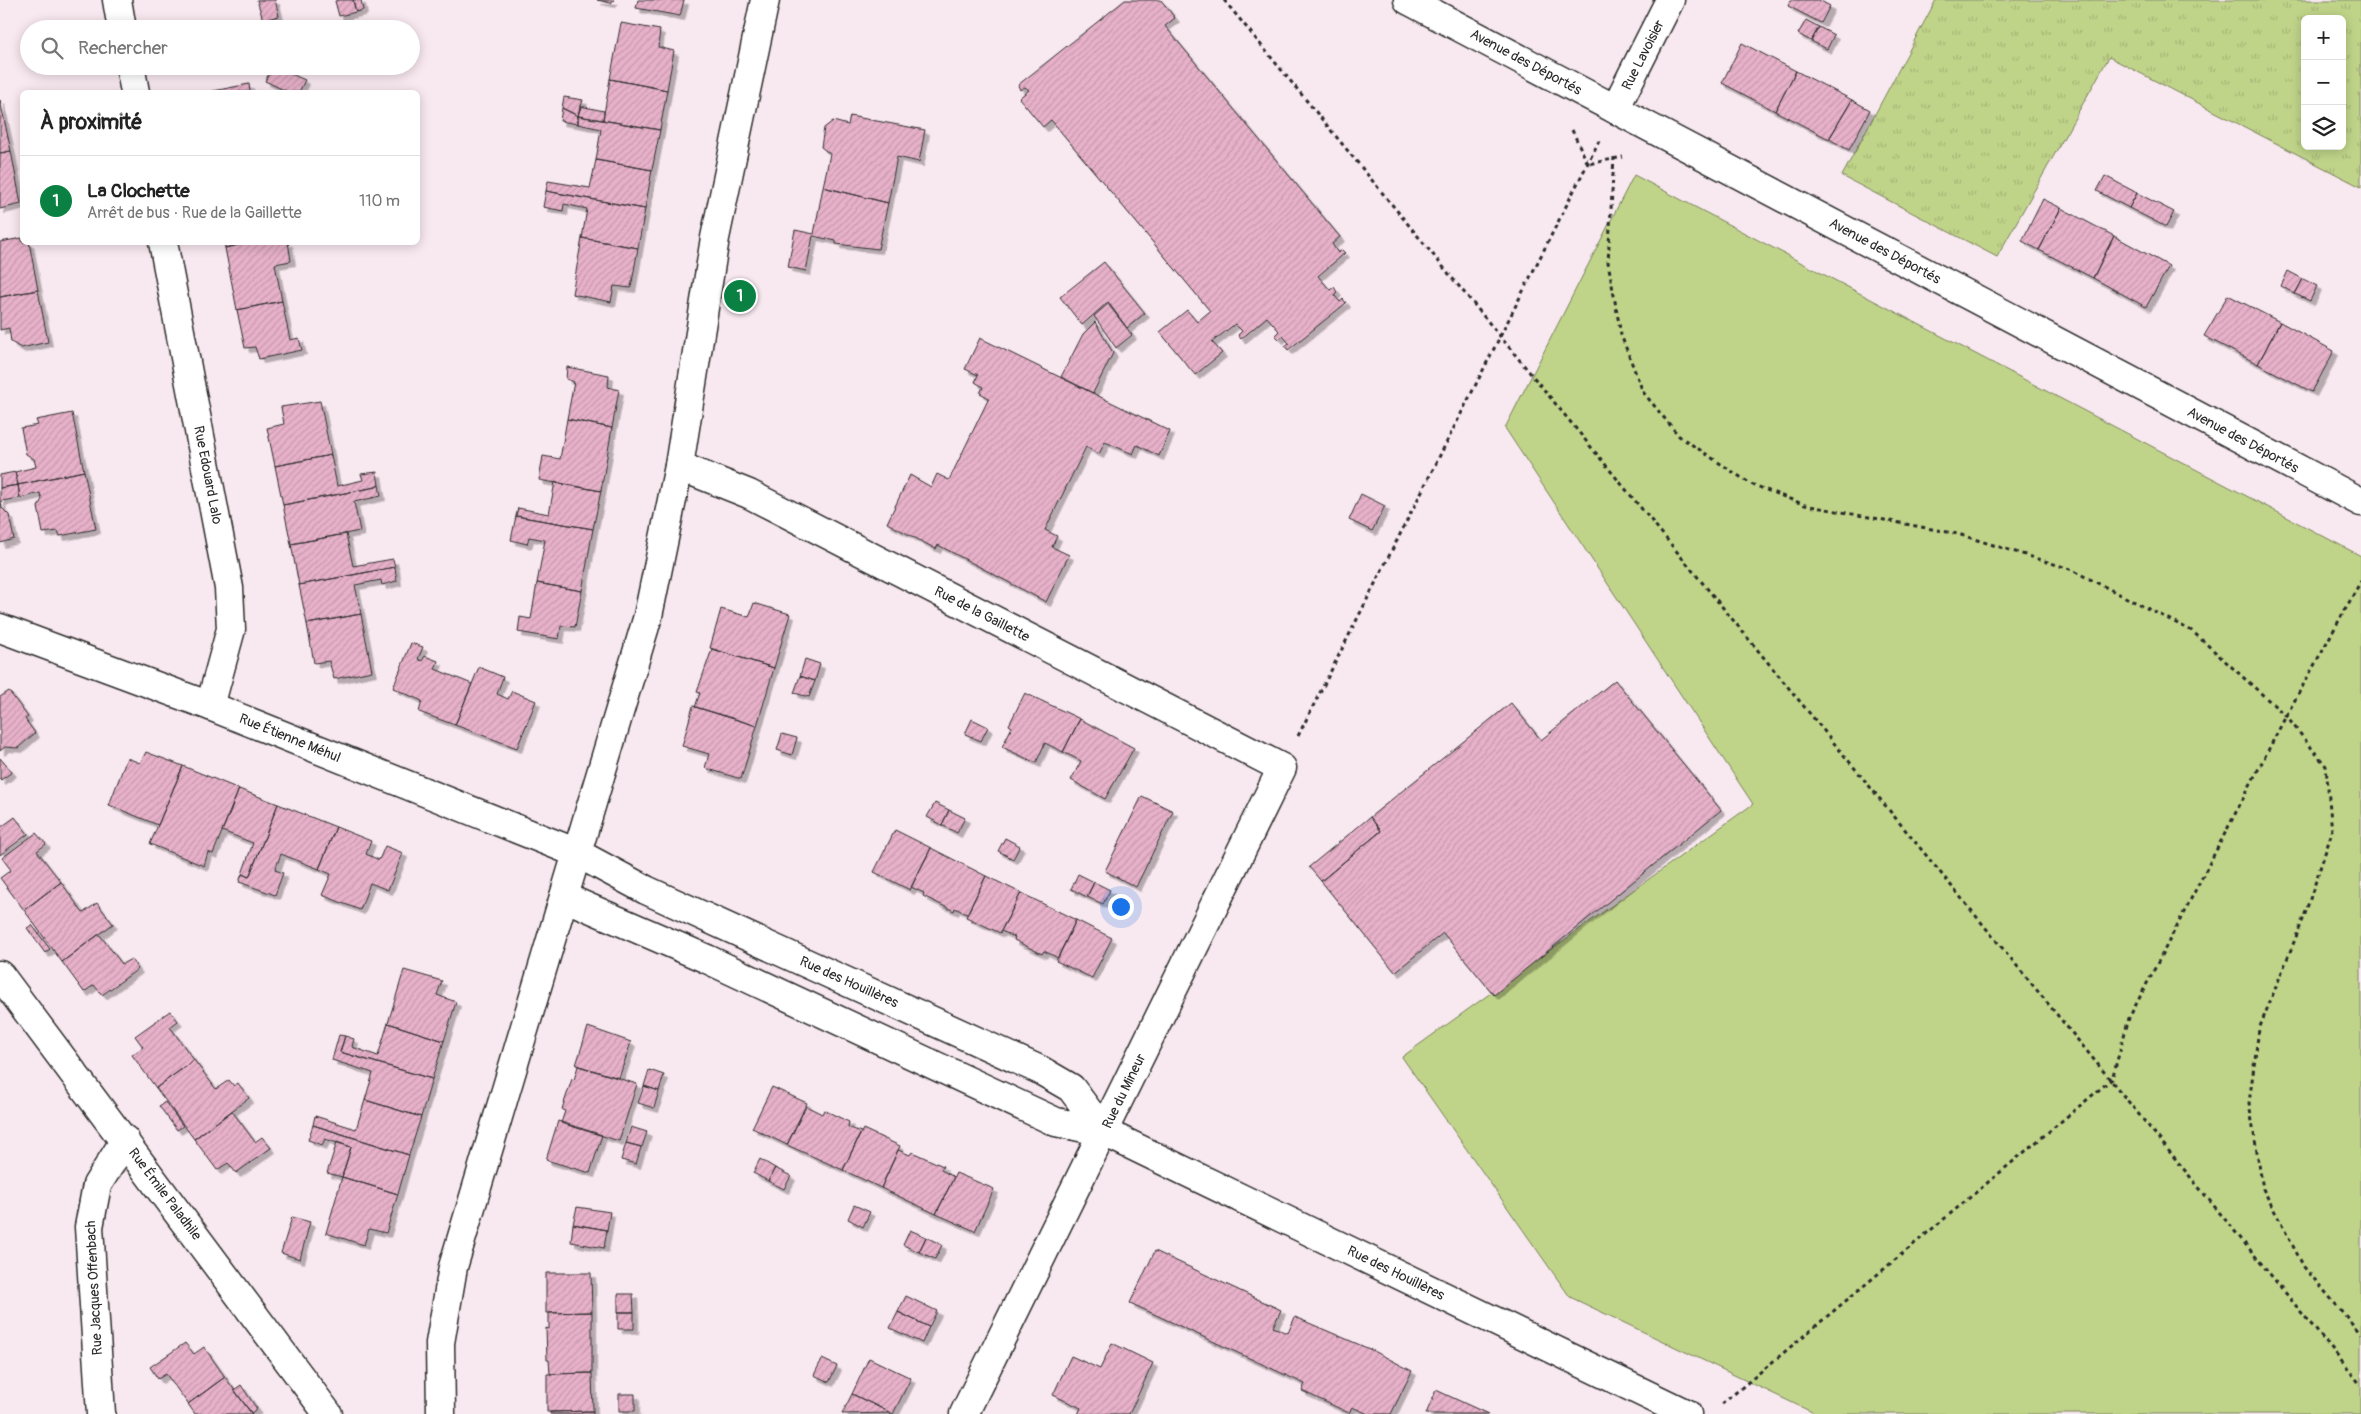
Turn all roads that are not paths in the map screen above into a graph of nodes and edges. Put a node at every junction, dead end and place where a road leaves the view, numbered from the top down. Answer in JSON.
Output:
{"nodes":[{"id":1,"x":117,"y":0,"type":"edge"},
{"id":2,"x":765,"y":0,"type":"edge"},
{"id":3,"x":1408,"y":0,"type":"edge"},
{"id":4,"x":1670,"y":0,"type":"edge"},
{"id":5,"x":120,"y":20,"type":"edge"},
{"id":6,"x":132,"y":75,"type":"edge"},
{"id":7,"x":135,"y":90,"type":"edge"},
{"id":8,"x":1615,"y":109,"type":"junction"},
{"id":9,"x":164,"y":245,"type":"edge"},
{"id":10,"x":679,"y":466,"type":"junction"},
{"id":11,"x":2361,"y":502,"type":"edge"},
{"id":12,"x":0,"y":628,"type":"edge"},
{"id":13,"x":210,"y":706,"type":"junction"},
{"id":14,"x":1282,"y":768,"type":"joint"},
{"id":15,"x":577,"y":854,"type":"junction"},
{"id":16,"x":564,"y":897,"type":"junction"},
{"id":17,"x":0,"y":975,"type":"edge"},
{"id":18,"x":1104,"y":1132,"type":"junction"},
{"id":19,"x":125,"y":1140,"type":"junction"},
{"id":20,"x":102,"y":1414,"type":"edge"},
{"id":21,"x":328,"y":1414,"type":"edge"},
{"id":22,"x":441,"y":1414,"type":"edge"},
{"id":23,"x":964,"y":1414,"type":"edge"},
{"id":24,"x":1687,"y":1414,"type":"edge"}],
"edges":[{"from":1,"to":5,"type":"street"},
{"from":2,"to":10,"type":"street"},
{"from":3,"to":8,"type":"street","name":"Avenue des Déportés"},
{"from":4,"to":8,"type":"street","name":"Rue Lavoisier"},
{"from":6,"to":7,"type":"street"},
{"from":8,"to":11,"type":"street","name":"Avenue des Déportés"},
{"from":9,"to":13,"type":"street","name":"Rue Edouard Lalo"},
{"from":10,"to":14,"type":"street","name":"Rue de la Gaillette"},
{"from":10,"to":15,"type":"street"},
{"from":12,"to":13,"type":"street","name":"Rue Étienne Méhul"},
{"from":13,"to":15,"type":"street","name":"Rue Étienne Méhul"},
{"from":14,"to":18,"type":"street","name":"Rue du Mineur"},
{"from":15,"to":16,"type":"street"},
{"from":15,"to":18,"type":"street","name":"Rue des Houillères"},
{"from":16,"to":18,"type":"street","name":"Rue des Houillères"},
{"from":16,"to":22,"type":"street"},
{"from":17,"to":19,"type":"street","name":"Rue Émile Paladhile"},
{"from":18,"to":23,"type":"street","name":"Rue du Mineur"},
{"from":18,"to":24,"type":"street","name":"Rue des Houillères"},
{"from":19,"to":20,"type":"street","name":"Rue Jacques Offenbach"},
{"from":19,"to":21,"type":"street","name":"Rue Émile Paladhile"}]}
